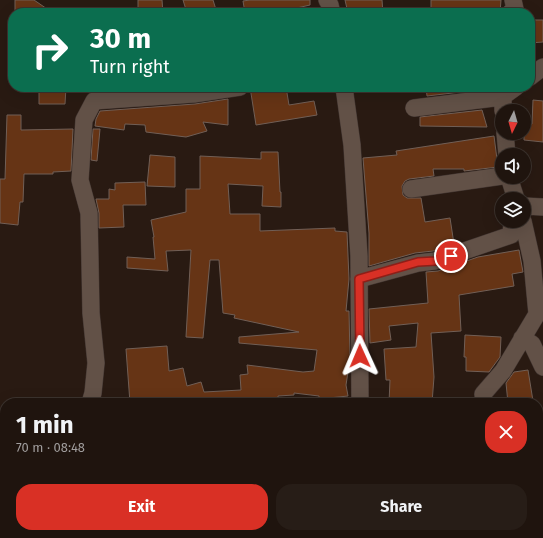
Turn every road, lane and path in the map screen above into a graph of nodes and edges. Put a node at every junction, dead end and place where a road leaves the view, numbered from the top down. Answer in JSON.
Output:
{"nodes":[{"id":1,"x":207,"y":92,"type":"edge"},
{"id":2,"x":345,"y":92,"type":"edge"},
{"id":3,"x":503,"y":98,"type":"edge"},
{"id":4,"x":414,"y":108,"type":"dead end"},
{"id":5,"x":495,"y":177,"type":"edge"},
{"id":6,"x":411,"y":189,"type":"dead end"},
{"id":7,"x":531,"y":204,"type":"edge"},
{"id":8,"x":543,"y":207,"type":"edge"},
{"id":9,"x":512,"y":228,"type":"edge"},
{"id":10,"x":525,"y":228,"type":"edge"},
{"id":11,"x":359,"y":279,"type":"junction"},
{"id":12,"x":522,"y":338,"type":"junction"},
{"id":13,"x":543,"y":367,"type":"edge"},
{"id":14,"x":91,"y":398,"type":"edge"},
{"id":15,"x":360,"y":398,"type":"edge"},
{"id":16,"x":483,"y":398,"type":"edge"}],
"edges":[{"from":1,"to":14,"type":"street"},
{"from":2,"to":11,"type":"street"},
{"from":3,"to":4,"type":"street"},
{"from":5,"to":6,"type":"street"},
{"from":7,"to":8,"type":"street"},
{"from":9,"to":11,"type":"street"},
{"from":10,"to":12,"type":"street"},
{"from":11,"to":15,"type":"street"},
{"from":12,"to":13,"type":"street"},
{"from":12,"to":16,"type":"street"}]}
